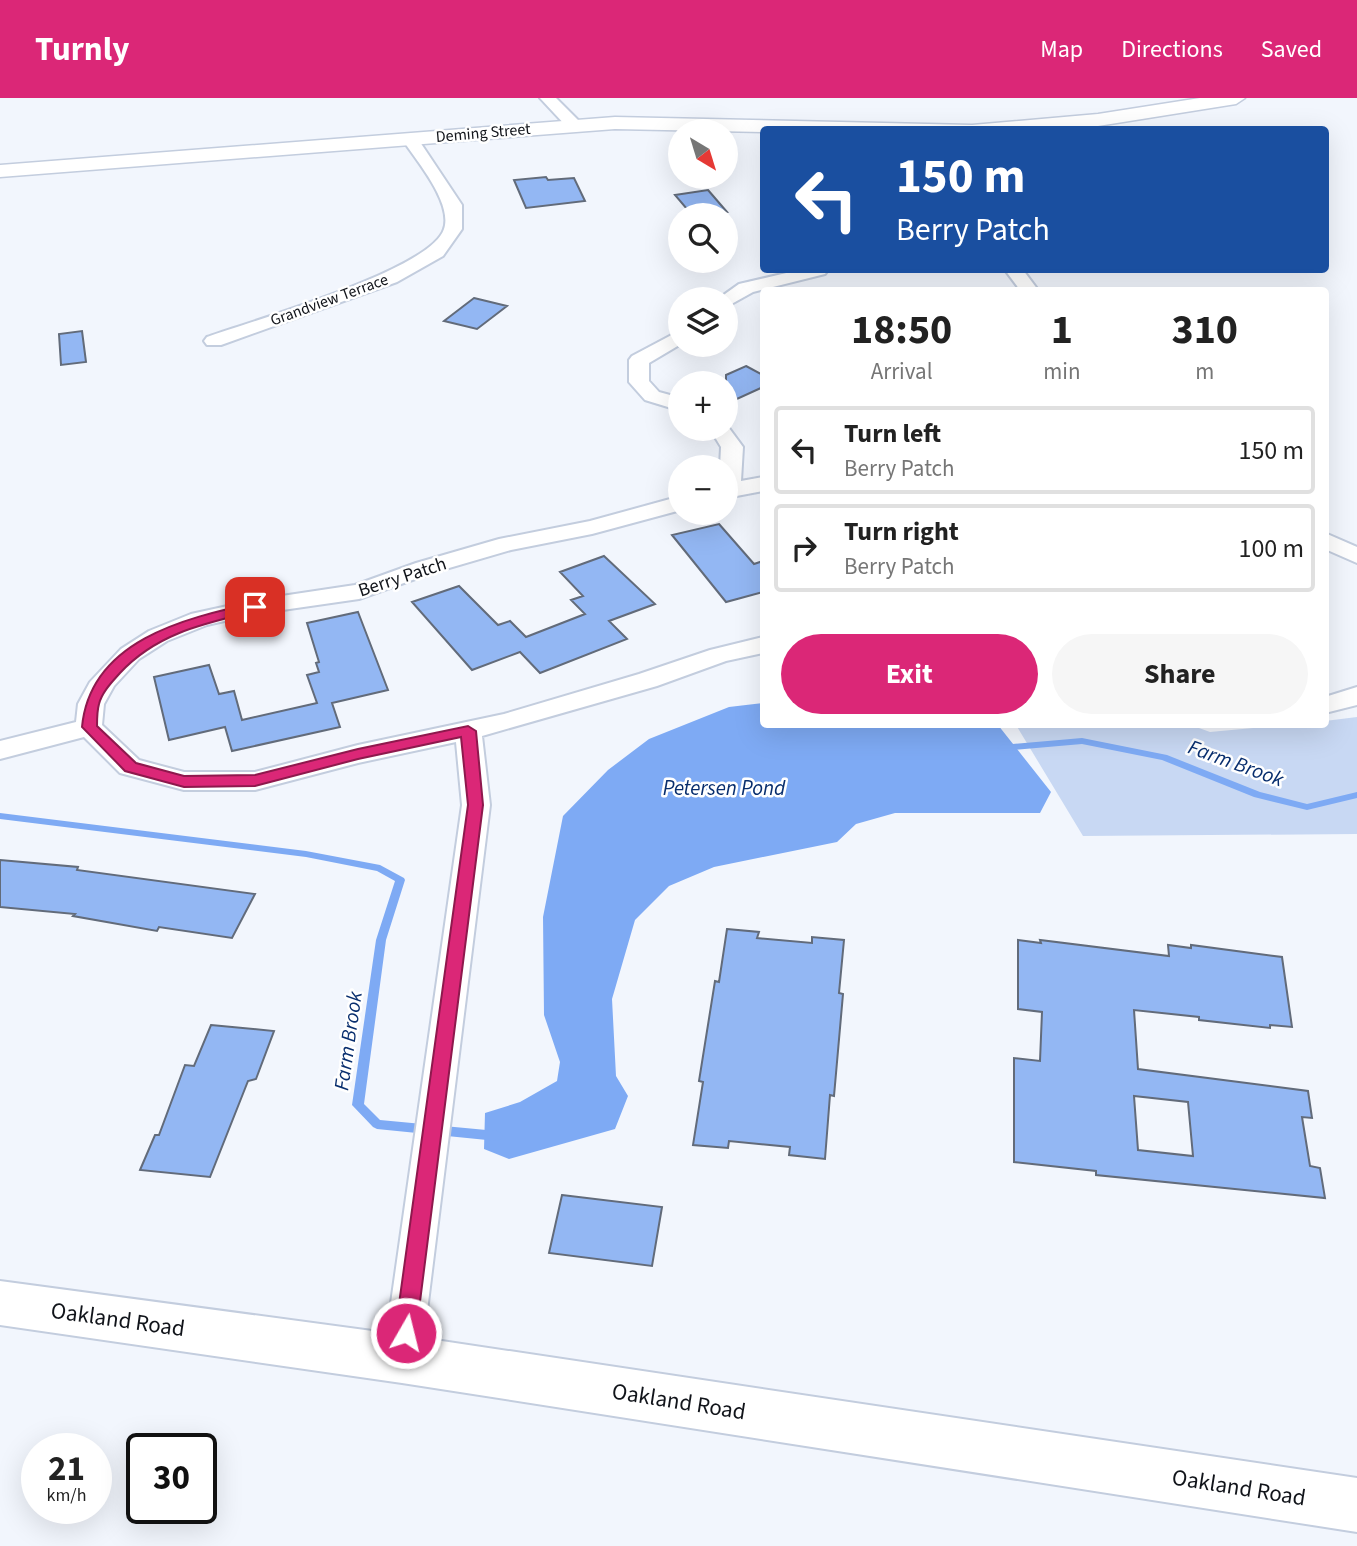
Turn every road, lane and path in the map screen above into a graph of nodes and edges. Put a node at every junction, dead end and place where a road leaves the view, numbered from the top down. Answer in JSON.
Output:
{"nodes":[{"id":1,"x":548,"y":98,"type":"edge"},
{"id":2,"x":1236,"y":98,"type":"edge"},
{"id":3,"x":574,"y":125,"type":"junction"},
{"id":4,"x":798,"y":126,"type":"edge"},
{"id":5,"x":1025,"y":126,"type":"edge"},
{"id":6,"x":410,"y":139,"type":"junction"},
{"id":7,"x":0,"y":171,"type":"edge"},
{"id":8,"x":800,"y":273,"type":"edge"},
{"id":9,"x":738,"y":293,"type":"edge"},
{"id":10,"x":214,"y":341,"type":"dead end"},
{"id":11,"x":668,"y":343,"type":"edge"},
{"id":12,"x":668,"y":401,"type":"edge"},
{"id":13,"x":760,"y":485,"type":"edge"},
{"id":14,"x":738,"y":488,"type":"edge"},
{"id":15,"x":668,"y":507,"type":"edge"},
{"id":16,"x":1329,"y":542,"type":"edge"},
{"id":17,"x":1357,"y":556,"type":"edge"},
{"id":18,"x":760,"y":646,"type":"edge"},
{"id":19,"x":1357,"y":695,"type":"edge"},
{"id":20,"x":1329,"y":705,"type":"edge"},
{"id":21,"x":89,"y":727,"type":"junction"},
{"id":22,"x":468,"y":731,"type":"junction"},
{"id":23,"x":0,"y":750,"type":"edge"},
{"id":24,"x":0,"y":1303,"type":"edge"},
{"id":25,"x":402,"y":1359,"type":"junction"},
{"id":26,"x":1357,"y":1505,"type":"edge"}],
"edges":[{"from":1,"to":3,"type":"street"},
{"from":2,"to":5,"type":"street"},
{"from":3,"to":4,"type":"street","name":"Deming Street"},
{"from":3,"to":6,"type":"street","name":"Deming Street"},
{"from":6,"to":7,"type":"street","name":"Deming Street"},
{"from":6,"to":10,"type":"street","name":"Grandview Terrace"},
{"from":8,"to":9,"type":"street"},
{"from":11,"to":12,"type":"street"},
{"from":13,"to":14,"type":"street"},
{"from":15,"to":21,"type":"street","name":"Berry Patch"},
{"from":16,"to":17,"type":"street"},
{"from":18,"to":22,"type":"street"},
{"from":19,"to":20,"type":"street"},
{"from":21,"to":22,"type":"street"},
{"from":21,"to":23,"type":"street"},
{"from":22,"to":25,"type":"street"},
{"from":24,"to":25,"type":"main road","name":"Oakland Road"},
{"from":25,"to":26,"type":"main road","name":"Oakland Road"}]}
